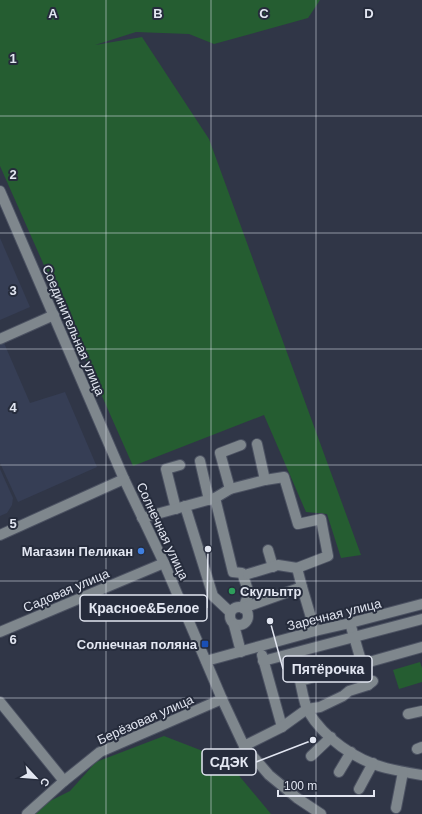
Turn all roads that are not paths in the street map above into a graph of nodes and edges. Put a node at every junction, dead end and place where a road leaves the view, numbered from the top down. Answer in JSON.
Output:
{"nodes":[{"id":1,"x":0,"y":191,"type":"edge"},
{"id":2,"x":54,"y":315,"type":"junction"},
{"id":3,"x":0,"y":339,"type":"edge"},
{"id":4,"x":257,"y":444,"type":"dead end"},
{"id":5,"x":241,"y":445,"type":"dead end"},
{"id":6,"x":200,"y":461,"type":"dead end"},
{"id":7,"x":180,"y":465,"type":"dead end"},
{"id":8,"x":124,"y":479,"type":"junction"},
{"id":9,"x":265,"y":480,"type":"junction"},
{"id":10,"x":230,"y":489,"type":"junction"},
{"id":11,"x":212,"y":499,"type":"junction"},
{"id":12,"x":180,"y":508,"type":"junction"},
{"id":13,"x":142,"y":518,"type":"junction"},
{"id":14,"x":0,"y":535,"type":"edge"},
{"id":15,"x":268,"y":550,"type":"dead end"},
{"id":16,"x":164,"y":563,"type":"junction"},
{"id":17,"x":272,"y":567,"type":"junction"},
{"id":18,"x":297,"y":568,"type":"junction"},
{"id":19,"x":248,"y":574,"type":"dead end"},
{"id":20,"x":302,"y":587,"type":"junction"},
{"id":21,"x":422,"y":604,"type":"edge"},
{"id":22,"x":243,"y":608,"type":"junction"},
{"id":23,"x":230,"y":612,"type":"junction"},
{"id":24,"x":422,"y":619,"type":"edge"},
{"id":25,"x":350,"y":623,"type":"junction"},
{"id":26,"x":234,"y":625,"type":"junction"},
{"id":27,"x":315,"y":631,"type":"junction"},
{"id":28,"x":0,"y":632,"type":"edge"},
{"id":29,"x":354,"y":637,"type":"junction"},
{"id":30,"x":260,"y":647,"type":"junction"},
{"id":31,"x":422,"y":647,"type":"edge"},
{"id":32,"x":240,"y":652,"type":"junction"},
{"id":33,"x":206,"y":661,"type":"junction"},
{"id":34,"x":263,"y":661,"type":"junction"},
{"id":35,"x":362,"y":664,"type":"junction"},
{"id":36,"x":222,"y":699,"type":"junction"},
{"id":37,"x":0,"y":702,"type":"edge"},
{"id":38,"x":308,"y":709,"type":"junction"},
{"id":39,"x":422,"y":711,"type":"edge"},
{"id":40,"x":408,"y":714,"type":"dead end"},
{"id":41,"x":282,"y":726,"type":"junction"},
{"id":42,"x":331,"y":737,"type":"junction"},
{"id":43,"x":244,"y":746,"type":"junction"},
{"id":44,"x":350,"y":752,"type":"junction"},
{"id":45,"x":311,"y":756,"type":"dead end"},
{"id":46,"x":373,"y":763,"type":"junction"},
{"id":47,"x":338,"y":772,"type":"dead end"},
{"id":48,"x":403,"y":772,"type":"junction"},
{"id":49,"x":422,"y":775,"type":"edge"},
{"id":50,"x":64,"y":781,"type":"junction"},
{"id":51,"x":360,"y":789,"type":"dead end"},
{"id":52,"x":396,"y":808,"type":"dead end"},
{"id":53,"x":27,"y":814,"type":"edge"},
{"id":54,"x":321,"y":814,"type":"edge"}],
"edges":[{"from":1,"to":2,"type":"street","name":"Соединительная улица"},
{"from":2,"to":3,"type":"street"},
{"from":2,"to":8,"type":"street","name":"Соединительная улица"},
{"from":4,"to":9,"type":"street"},
{"from":5,"to":10,"type":"street"},
{"from":6,"to":11,"type":"street"},
{"from":7,"to":12,"type":"street"},
{"from":8,"to":13,"type":"street","name":"Солнечная улица"},
{"from":8,"to":14,"type":"street"},
{"from":9,"to":10,"type":"street"},
{"from":9,"to":18,"type":"street"},
{"from":10,"to":11,"type":"street"},
{"from":11,"to":12,"type":"street"},
{"from":11,"to":22,"type":"street"},
{"from":12,"to":13,"type":"street"},
{"from":12,"to":23,"type":"street"},
{"from":13,"to":16,"type":"street","name":"Солнечная улица"},
{"from":15,"to":17,"type":"street"},
{"from":16,"to":28,"type":"street","name":"Садовая улица"},
{"from":16,"to":33,"type":"street","name":"Солнечная улица"},
{"from":17,"to":18,"type":"street"},
{"from":17,"to":19,"type":"street"},
{"from":18,"to":20,"type":"street"},
{"from":20,"to":22,"type":"street"},
{"from":20,"to":27,"type":"street"},
{"from":21,"to":25,"type":"street","name":"Заречная улица"},
{"from":22,"to":23,"type":"street"},
{"from":22,"to":26,"type":"street"},
{"from":23,"to":26,"type":"street"},
{"from":24,"to":29,"type":"street"},
{"from":25,"to":27,"type":"street","name":"Заречная улица"},
{"from":25,"to":29,"type":"street"},
{"from":26,"to":32,"type":"street"},
{"from":27,"to":30,"type":"street","name":"Заречная улица"},
{"from":29,"to":34,"type":"street"},
{"from":29,"to":35,"type":"street"},
{"from":30,"to":32,"type":"street","name":"Заречная улица"},
{"from":30,"to":34,"type":"street"},
{"from":31,"to":35,"type":"street"},
{"from":32,"to":33,"type":"street","name":"Заречная улица"},
{"from":33,"to":36,"type":"street","name":"Солнечная улица"},
{"from":34,"to":41,"type":"street"},
{"from":35,"to":38,"type":"street"},
{"from":35,"to":38,"type":"street"},
{"from":36,"to":43,"type":"street","name":"Солнечная улица"},
{"from":36,"to":50,"type":"street","name":"Берёзовая улица"},
{"from":37,"to":50,"type":"street"},
{"from":38,"to":41,"type":"street"},
{"from":38,"to":42,"type":"street"},
{"from":39,"to":40,"type":"street"},
{"from":41,"to":43,"type":"street"},
{"from":42,"to":44,"type":"street"},
{"from":42,"to":45,"type":"street"},
{"from":43,"to":54,"type":"street","name":"Солнечная улица"},
{"from":44,"to":46,"type":"street"},
{"from":44,"to":47,"type":"street"},
{"from":46,"to":48,"type":"street"},
{"from":46,"to":51,"type":"street"},
{"from":48,"to":49,"type":"street"},
{"from":48,"to":52,"type":"street"},
{"from":50,"to":53,"type":"street","name":"Берёзовая улица"}]}
